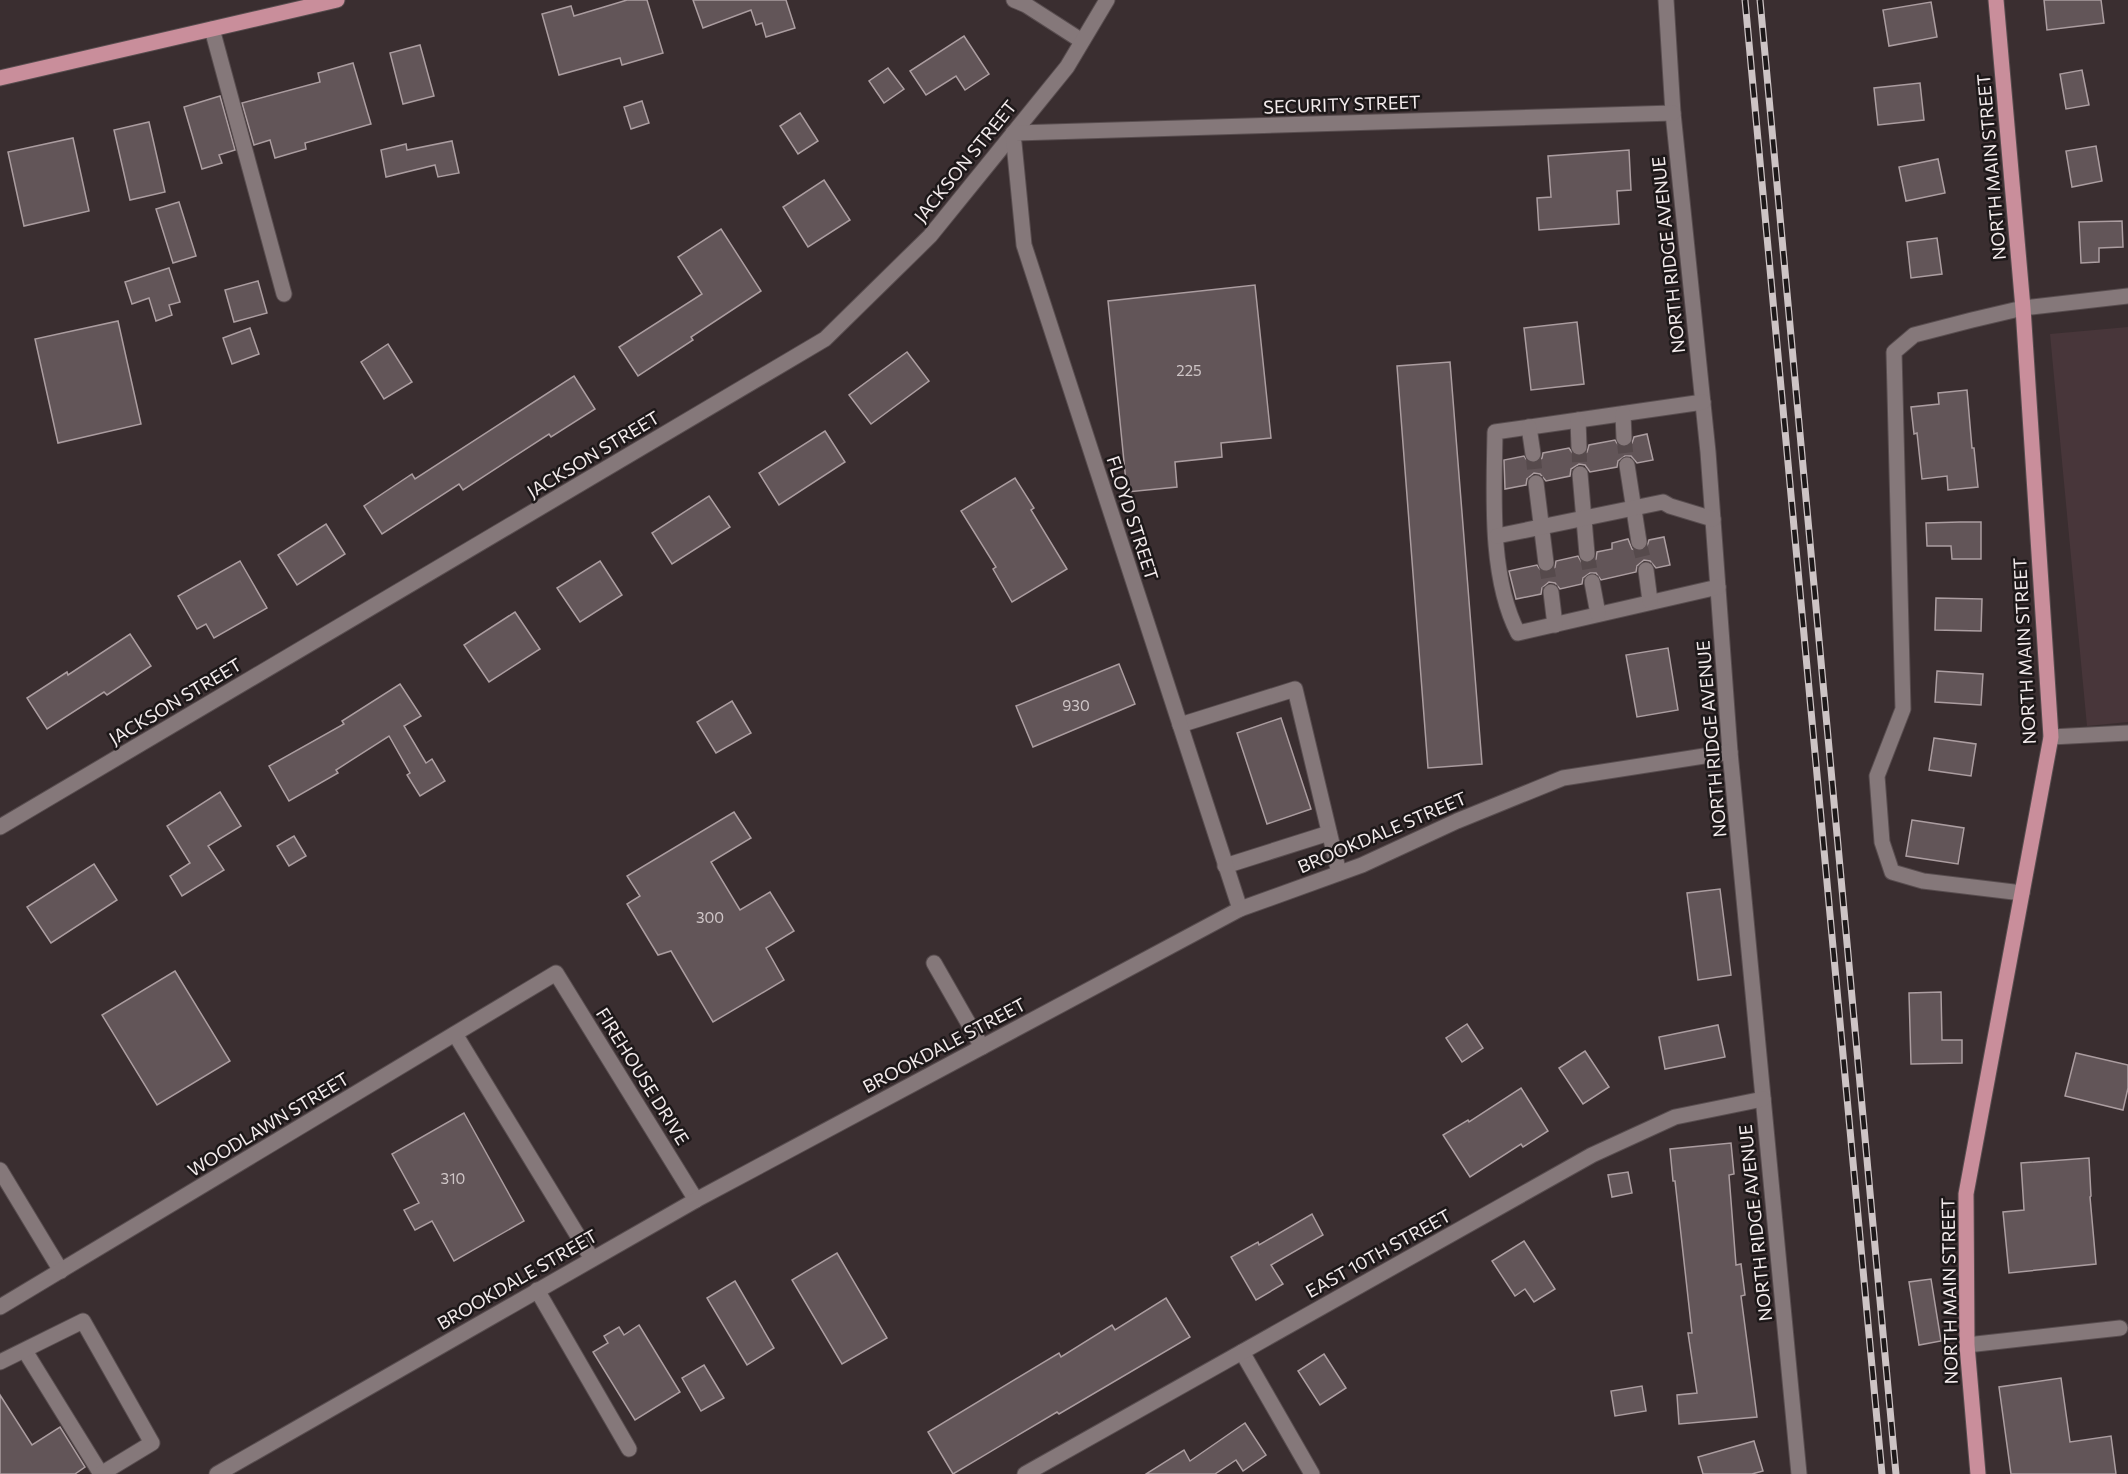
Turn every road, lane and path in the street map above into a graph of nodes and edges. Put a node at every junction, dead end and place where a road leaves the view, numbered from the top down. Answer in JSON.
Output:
{"nodes":[{"id":1,"x":337,"y":0,"type":"edge"},
{"id":2,"x":1014,"y":0,"type":"edge"},
{"id":3,"x":1107,"y":0,"type":"edge"},
{"id":4,"x":1666,"y":0,"type":"edge"},
{"id":5,"x":1996,"y":0,"type":"edge"},
{"id":6,"x":212,"y":29,"type":"junction"},
{"id":7,"x":1082,"y":41,"type":"junction"},
{"id":8,"x":0,"y":78,"type":"edge"},
{"id":9,"x":1672,"y":113,"type":"junction"},
{"id":10,"x":1013,"y":133,"type":"junction"},
{"id":11,"x":284,"y":294,"type":"dead end"},
{"id":12,"x":2128,"y":296,"type":"edge"},
{"id":13,"x":2024,"y":308,"type":"junction"},
{"id":14,"x":1703,"y":402,"type":"junction"},
{"id":15,"x":1623,"y":414,"type":"junction"},
{"id":16,"x":1578,"y":420,"type":"junction"},
{"id":17,"x":1529,"y":427,"type":"junction"},
{"id":18,"x":1624,"y":438,"type":"tunnel mouth"},
{"id":19,"x":1579,"y":447,"type":"tunnel mouth"},
{"id":20,"x":1533,"y":454,"type":"tunnel mouth"},
{"id":21,"x":1627,"y":465,"type":"tunnel mouth"},
{"id":22,"x":1580,"y":474,"type":"tunnel mouth"},
{"id":23,"x":1536,"y":483,"type":"tunnel mouth"},
{"id":24,"x":1633,"y":507,"type":"junction"},
{"id":25,"x":1583,"y":517,"type":"junction"},
{"id":26,"x":1713,"y":519,"type":"junction"},
{"id":27,"x":1542,"y":526,"type":"junction"},
{"id":28,"x":1497,"y":536,"type":"junction"},
{"id":29,"x":1639,"y":542,"type":"tunnel mouth"},
{"id":30,"x":1587,"y":554,"type":"tunnel mouth"},
{"id":31,"x":1546,"y":563,"type":"tunnel mouth"},
{"id":32,"x":1646,"y":570,"type":"tunnel mouth"},
{"id":33,"x":1592,"y":582,"type":"tunnel mouth"},
{"id":34,"x":1718,"y":587,"type":"junction"},
{"id":35,"x":1551,"y":592,"type":"tunnel mouth"},
{"id":36,"x":1650,"y":601,"type":"junction"},
{"id":37,"x":1598,"y":614,"type":"junction"},
{"id":38,"x":1555,"y":625,"type":"junction"},
{"id":39,"x":1180,"y":725,"type":"junction"},
{"id":40,"x":2128,"y":733,"type":"edge"},
{"id":41,"x":2051,"y":737,"type":"junction"},
{"id":42,"x":1730,"y":752,"type":"junction"},
{"id":43,"x":0,"y":827,"type":"edge"},
{"id":44,"x":1329,"y":833,"type":"junction"},
{"id":45,"x":1225,"y":866,"type":"junction"},
{"id":46,"x":1339,"y":873,"type":"junction"},
{"id":47,"x":2022,"y":893,"type":"junction"},
{"id":48,"x":1240,"y":909,"type":"junction"},
{"id":49,"x":934,"y":963,"type":"dead end"},
{"id":50,"x":556,"y":973,"type":"joint"},
{"id":51,"x":455,"y":1034,"type":"junction"},
{"id":52,"x":982,"y":1047,"type":"junction"},
{"id":53,"x":1763,"y":1099,"type":"junction"},
{"id":54,"x":0,"y":1170,"type":"edge"},
{"id":55,"x":696,"y":1200,"type":"junction"},
{"id":56,"x":592,"y":1259,"type":"junction"},
{"id":57,"x":61,"y":1271,"type":"junction"},
{"id":58,"x":537,"y":1290,"type":"junction"},
{"id":59,"x":0,"y":1307,"type":"edge"},
{"id":60,"x":2120,"y":1328,"type":"dead end"},
{"id":61,"x":1966,"y":1345,"type":"junction"},
{"id":62,"x":25,"y":1351,"type":"junction"},
{"id":63,"x":1242,"y":1352,"type":"junction"},
{"id":64,"x":0,"y":1362,"type":"edge"},
{"id":65,"x":629,"y":1449,"type":"dead end"},
{"id":66,"x":101,"y":1474,"type":"edge"},
{"id":67,"x":217,"y":1474,"type":"edge"},
{"id":68,"x":1025,"y":1474,"type":"edge"},
{"id":69,"x":1312,"y":1474,"type":"edge"},
{"id":70,"x":1799,"y":1474,"type":"edge"},
{"id":71,"x":1978,"y":1474,"type":"edge"}],
"edges":[{"from":1,"to":6,"type":"main road"},
{"from":2,"to":7,"type":"street"},
{"from":3,"to":7,"type":"street","name":"JACKSON STREET"},
{"from":4,"to":9,"type":"street","name":"NORTH RIDGE AVENUE"},
{"from":5,"to":13,"type":"main road","name":"NORTH MAIN STREET"},
{"from":6,"to":8,"type":"main road"},
{"from":6,"to":11,"type":"street"},
{"from":7,"to":10,"type":"street","name":"JACKSON STREET"},
{"from":9,"to":10,"type":"street","name":"SECURITY STREET"},
{"from":9,"to":14,"type":"street","name":"NORTH RIDGE AVENUE"},
{"from":10,"to":39,"type":"street","name":"FLOYD STREET"},
{"from":10,"to":43,"type":"street","name":"JACKSON STREET"},
{"from":12,"to":13,"type":"street"},
{"from":13,"to":41,"type":"main road","name":"NORTH MAIN STREET"},
{"from":13,"to":47,"type":"street"},
{"from":14,"to":15,"type":"street"},
{"from":14,"to":26,"type":"street","name":"NORTH RIDGE AVENUE"},
{"from":15,"to":16,"type":"street"},
{"from":15,"to":18,"type":"street"},
{"from":16,"to":17,"type":"street"},
{"from":16,"to":19,"type":"street"},
{"from":17,"to":20,"type":"street"},
{"from":17,"to":28,"type":"street"},
{"from":21,"to":24,"type":"street"},
{"from":22,"to":25,"type":"street"},
{"from":23,"to":27,"type":"street"},
{"from":24,"to":25,"type":"street"},
{"from":24,"to":26,"type":"street"},
{"from":24,"to":29,"type":"street"},
{"from":25,"to":27,"type":"street"},
{"from":25,"to":30,"type":"street"},
{"from":26,"to":34,"type":"street","name":"NORTH RIDGE AVENUE"},
{"from":27,"to":28,"type":"street"},
{"from":27,"to":31,"type":"street"},
{"from":28,"to":38,"type":"street"},
{"from":32,"to":36,"type":"street"},
{"from":33,"to":37,"type":"street"},
{"from":34,"to":36,"type":"street"},
{"from":34,"to":42,"type":"street","name":"NORTH RIDGE AVENUE"},
{"from":35,"to":38,"type":"street"},
{"from":36,"to":37,"type":"street"},
{"from":37,"to":38,"type":"street"},
{"from":39,"to":44,"type":"street"},
{"from":39,"to":45,"type":"street","name":"FLOYD STREET"},
{"from":40,"to":41,"type":"street"},
{"from":41,"to":47,"type":"main road","name":"NORTH MAIN STREET"},
{"from":42,"to":46,"type":"street","name":"BROOKDALE STREET"},
{"from":42,"to":53,"type":"street","name":"NORTH RIDGE AVENUE"},
{"from":44,"to":45,"type":"street"},
{"from":44,"to":46,"type":"street"},
{"from":45,"to":48,"type":"street","name":"FLOYD STREET"},
{"from":46,"to":48,"type":"street","name":"BROOKDALE STREET"},
{"from":47,"to":61,"type":"main road","name":"NORTH MAIN STREET"},
{"from":48,"to":52,"type":"street","name":"BROOKDALE STREET"},
{"from":49,"to":52,"type":"street"},
{"from":50,"to":51,"type":"street","name":"WOODLAWN STREET"},
{"from":50,"to":55,"type":"street","name":"FIREHOUSE DRIVE"},
{"from":51,"to":56,"type":"street"},
{"from":51,"to":57,"type":"street","name":"WOODLAWN STREET"},
{"from":52,"to":55,"type":"street","name":"BROOKDALE STREET"},
{"from":53,"to":63,"type":"street","name":"EAST 10TH STREET"},
{"from":53,"to":70,"type":"street","name":"NORTH RIDGE AVENUE"},
{"from":54,"to":57,"type":"street"},
{"from":55,"to":56,"type":"street","name":"BROOKDALE STREET"},
{"from":56,"to":58,"type":"street","name":"BROOKDALE STREET"},
{"from":57,"to":59,"type":"street","name":"WOODLAWN STREET"},
{"from":58,"to":65,"type":"street"},
{"from":58,"to":67,"type":"street","name":"BROOKDALE STREET"},
{"from":60,"to":61,"type":"street"},
{"from":61,"to":71,"type":"main road","name":"NORTH MAIN STREET"},
{"from":62,"to":64,"type":"street"},
{"from":62,"to":66,"type":"street"},
{"from":62,"to":66,"type":"street"},
{"from":63,"to":68,"type":"street","name":"EAST 10TH STREET"},
{"from":63,"to":69,"type":"street"}]}
